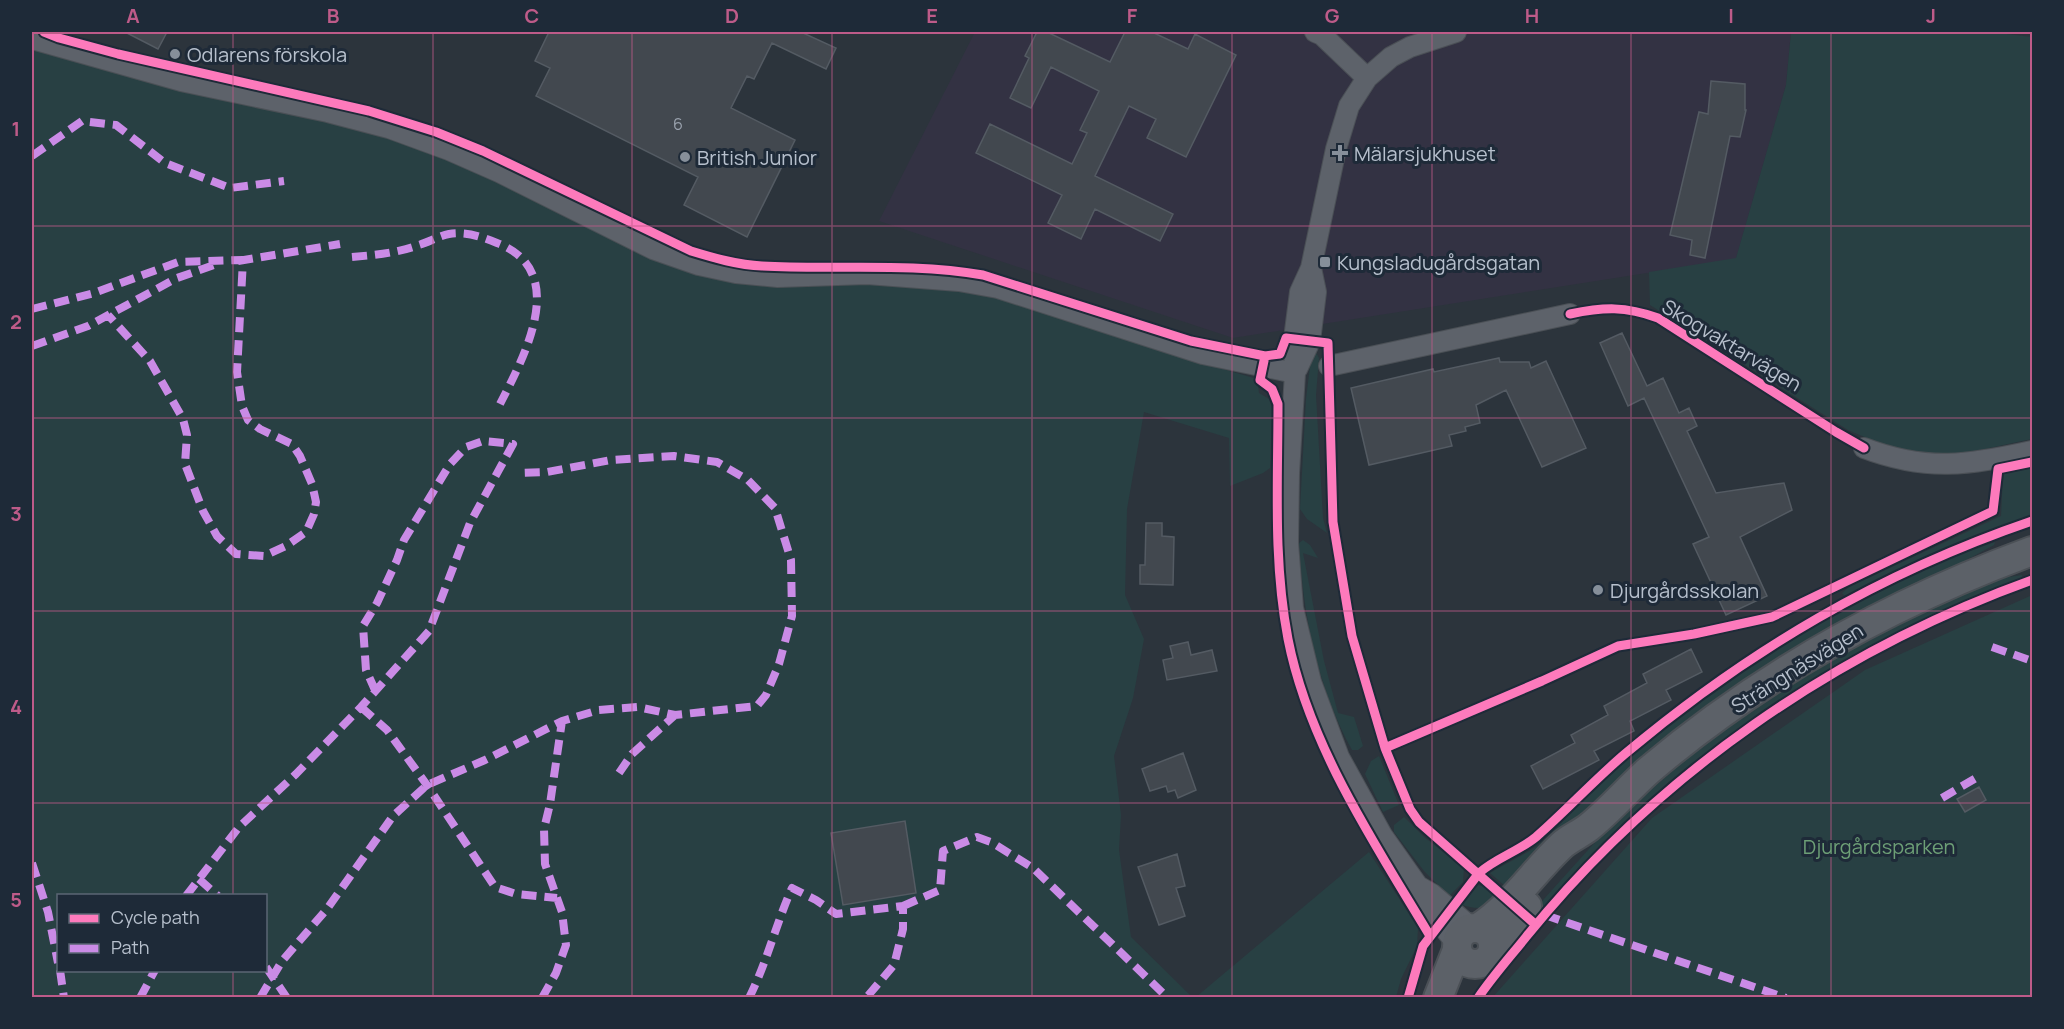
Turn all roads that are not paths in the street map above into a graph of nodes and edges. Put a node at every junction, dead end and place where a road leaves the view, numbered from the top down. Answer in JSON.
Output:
{"nodes":[{"id":1,"x":1316,"y":32,"type":"edge"},
{"id":2,"x":1456,"y":32,"type":"edge"},
{"id":3,"x":32,"y":39,"type":"edge"},
{"id":4,"x":1367,"y":78,"type":"junction"},
{"id":5,"x":1570,"y":314,"type":"dead end"},
{"id":6,"x":1329,"y":366,"type":"dead end"},
{"id":7,"x":1295,"y":373,"type":"junction"},
{"id":8,"x":1864,"y":448,"type":"dead end"},
{"id":9,"x":2032,"y":451,"type":"edge"},
{"id":10,"x":2032,"y":551,"type":"edge"},
{"id":11,"x":1472,"y":943,"type":"junction"},
{"id":12,"x":1438,"y":998,"type":"edge"},
{"id":13,"x":1448,"y":998,"type":"edge"}],
"edges":[{"from":1,"to":4,"type":"street"},
{"from":2,"to":4,"type":"street"},
{"from":3,"to":7,"type":"street"},
{"from":4,"to":7,"type":"street"},
{"from":5,"to":6,"type":"street"},
{"from":7,"to":11,"type":"street"},
{"from":8,"to":9,"type":"street"},
{"from":10,"to":11,"type":"main road","name":"Strängnäsvägen"},
{"from":11,"to":12,"type":"main road","name":"Strängnäsvägen"},
{"from":11,"to":13,"type":"main road","name":"Strängnäsvägen"}]}
